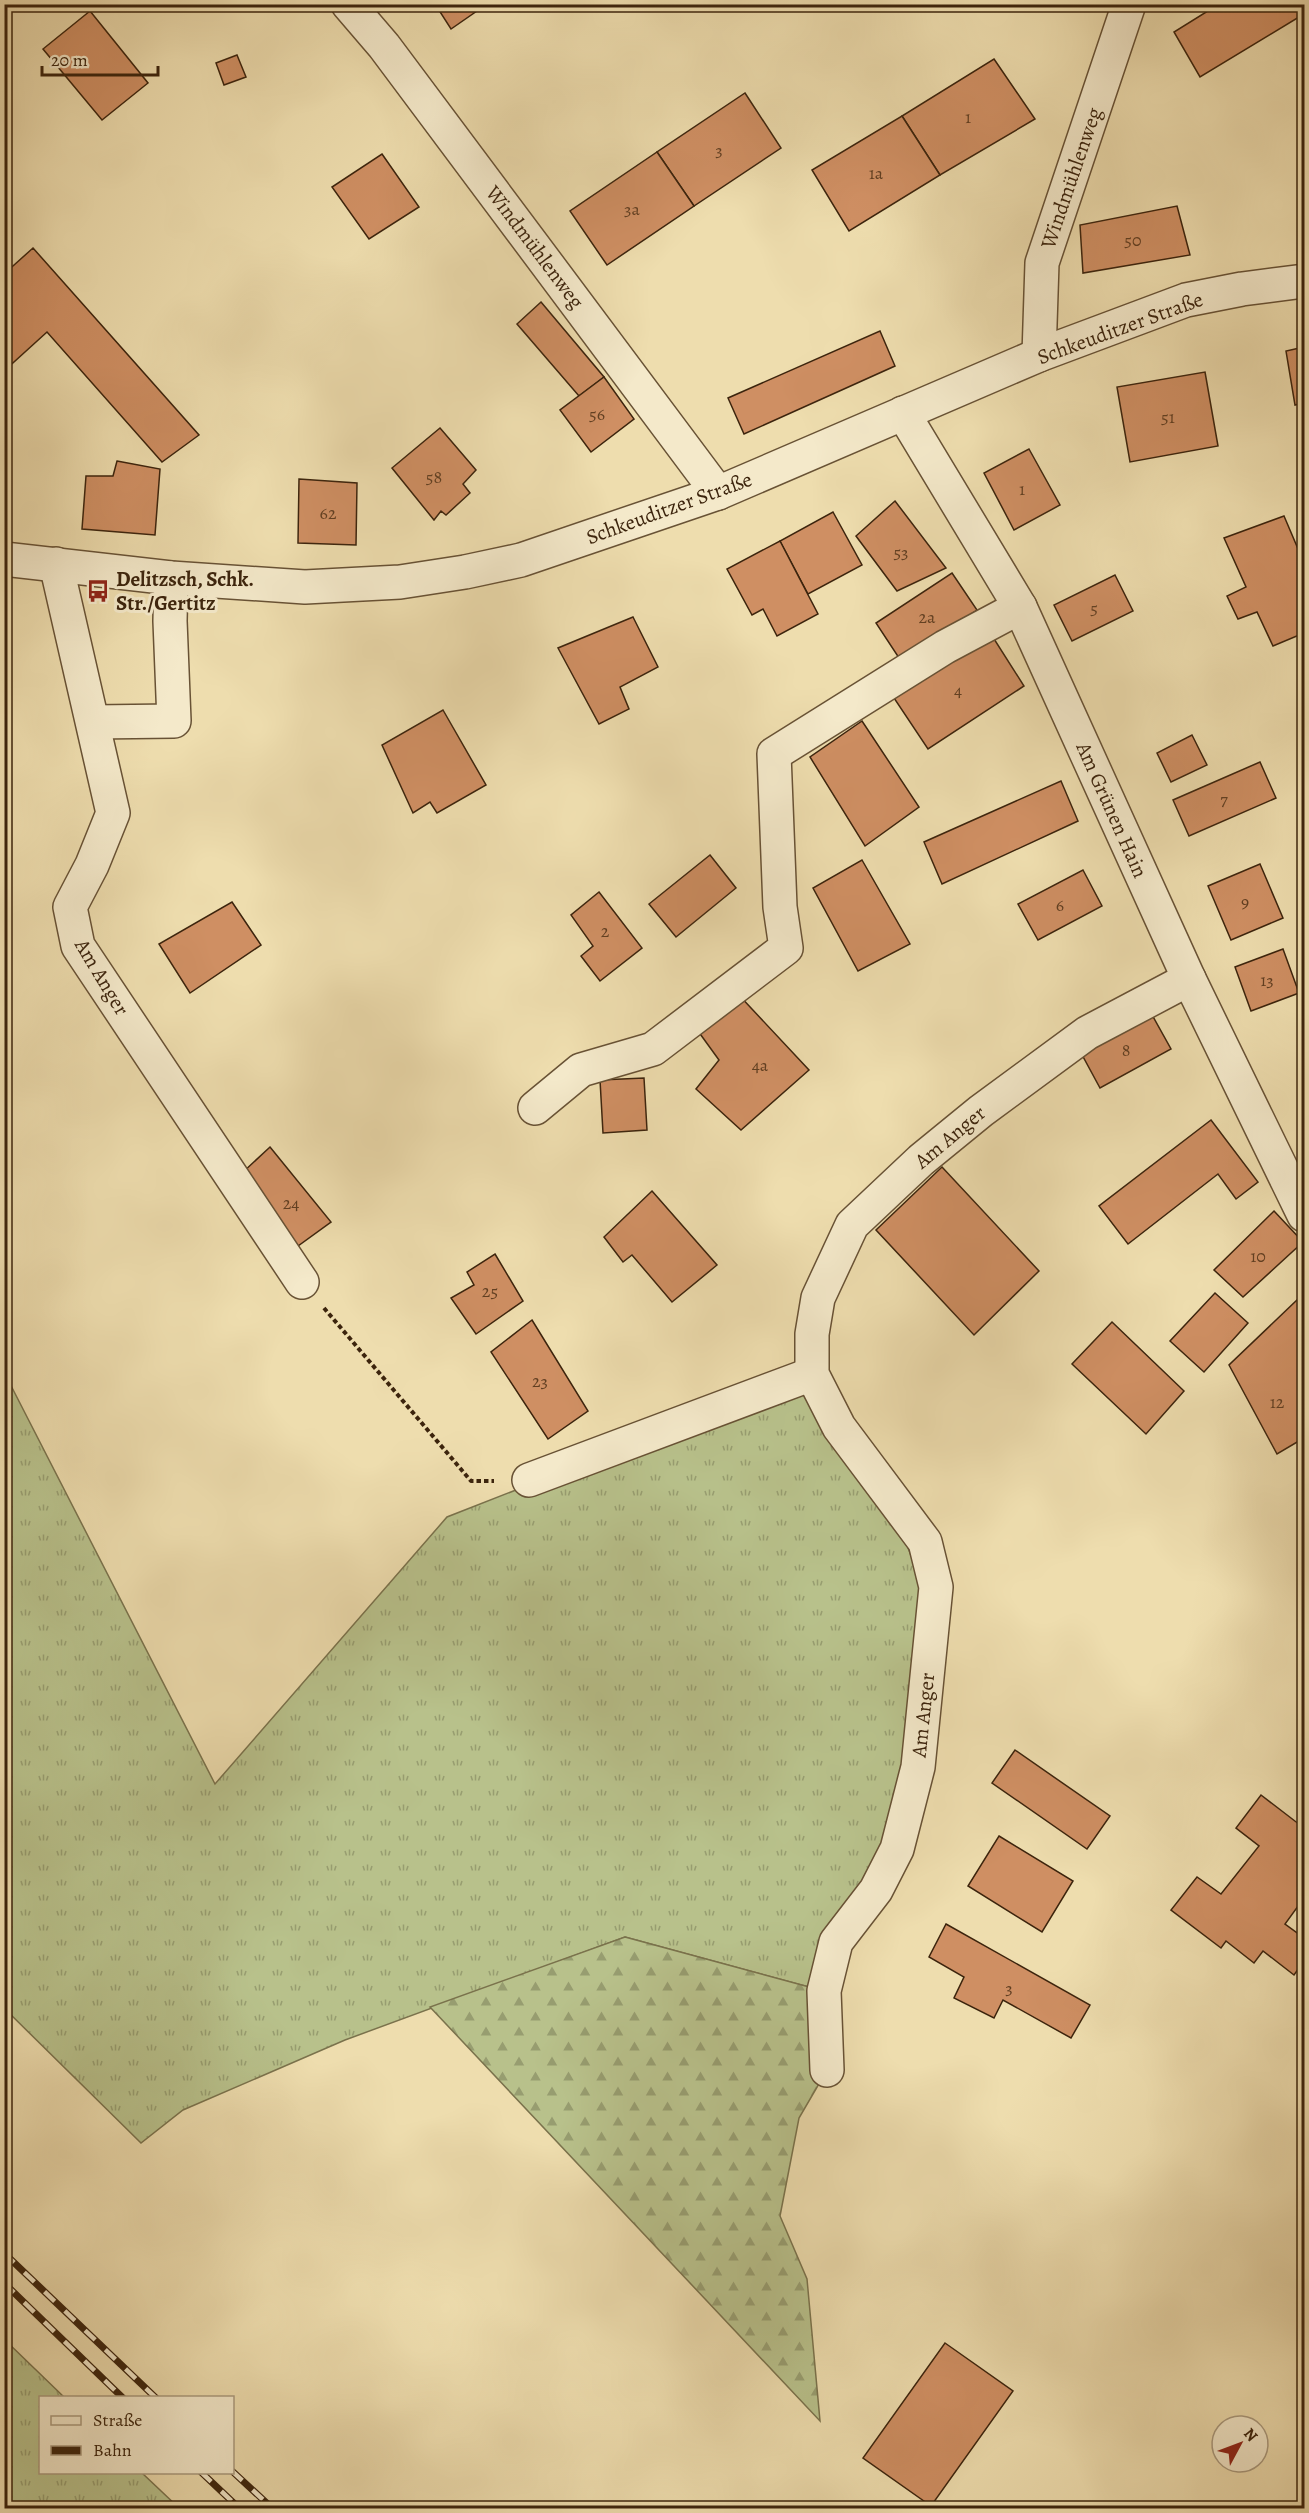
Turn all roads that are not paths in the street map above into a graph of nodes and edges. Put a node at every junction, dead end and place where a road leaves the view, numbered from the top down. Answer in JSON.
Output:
{"nodes":[{"id":1,"x":348,"y":4,"type":"edge"},
{"id":2,"x":1129,"y":4,"type":"edge"},
{"id":3,"x":1305,"y":281,"type":"edge"},
{"id":4,"x":1039,"y":356,"type":"junction"},
{"id":5,"x":903,"y":413,"type":"junction"},
{"id":6,"x":718,"y":493,"type":"junction"},
{"id":7,"x":4,"y":559,"type":"edge"},
{"id":8,"x":56,"y":564,"type":"junction"},
{"id":9,"x":171,"y":578,"type":"junction"},
{"id":10,"x":1020,"y":607,"type":"junction"},
{"id":11,"x":93,"y":722,"type":"junction"},
{"id":12,"x":1189,"y":980,"type":"junction"},
{"id":13,"x":535,"y":1108,"type":"dead end"},
{"id":14,"x":1305,"y":1215,"type":"edge"},
{"id":15,"x":302,"y":1282,"type":"road end"},
{"id":16,"x":812,"y":1374,"type":"junction"},
{"id":17,"x":529,"y":1480,"type":"road end"},
{"id":18,"x":827,"y":2070,"type":"dead end"}],
"edges":[{"from":1,"to":6,"type":"street","name":"Windmühlenweg"},
{"from":2,"to":4,"type":"street","name":"Windmühlenweg"},
{"from":3,"to":4,"type":"street","name":"Schkeuditzer Straße"},
{"from":4,"to":5,"type":"street","name":"Schkeuditzer Straße"},
{"from":5,"to":6,"type":"street","name":"Schkeuditzer Straße"},
{"from":5,"to":10,"type":"street","name":"Am Grünen Hain"},
{"from":6,"to":9,"type":"street","name":"Schkeuditzer Straße"},
{"from":7,"to":8,"type":"street","name":"Schkeuditzer Straße"},
{"from":8,"to":9,"type":"street","name":"Schkeuditzer Straße"},
{"from":8,"to":11,"type":"street","name":"Am Anger"},
{"from":9,"to":11,"type":"street"},
{"from":10,"to":12,"type":"street","name":"Am Grünen Hain"},
{"from":10,"to":13,"type":"street"},
{"from":11,"to":15,"type":"street","name":"Am Anger"},
{"from":12,"to":14,"type":"street","name":"Am Grünen Hain"},
{"from":12,"to":16,"type":"street","name":"Am Anger"},
{"from":16,"to":17,"type":"street"},
{"from":16,"to":18,"type":"street","name":"Am Anger"}]}
